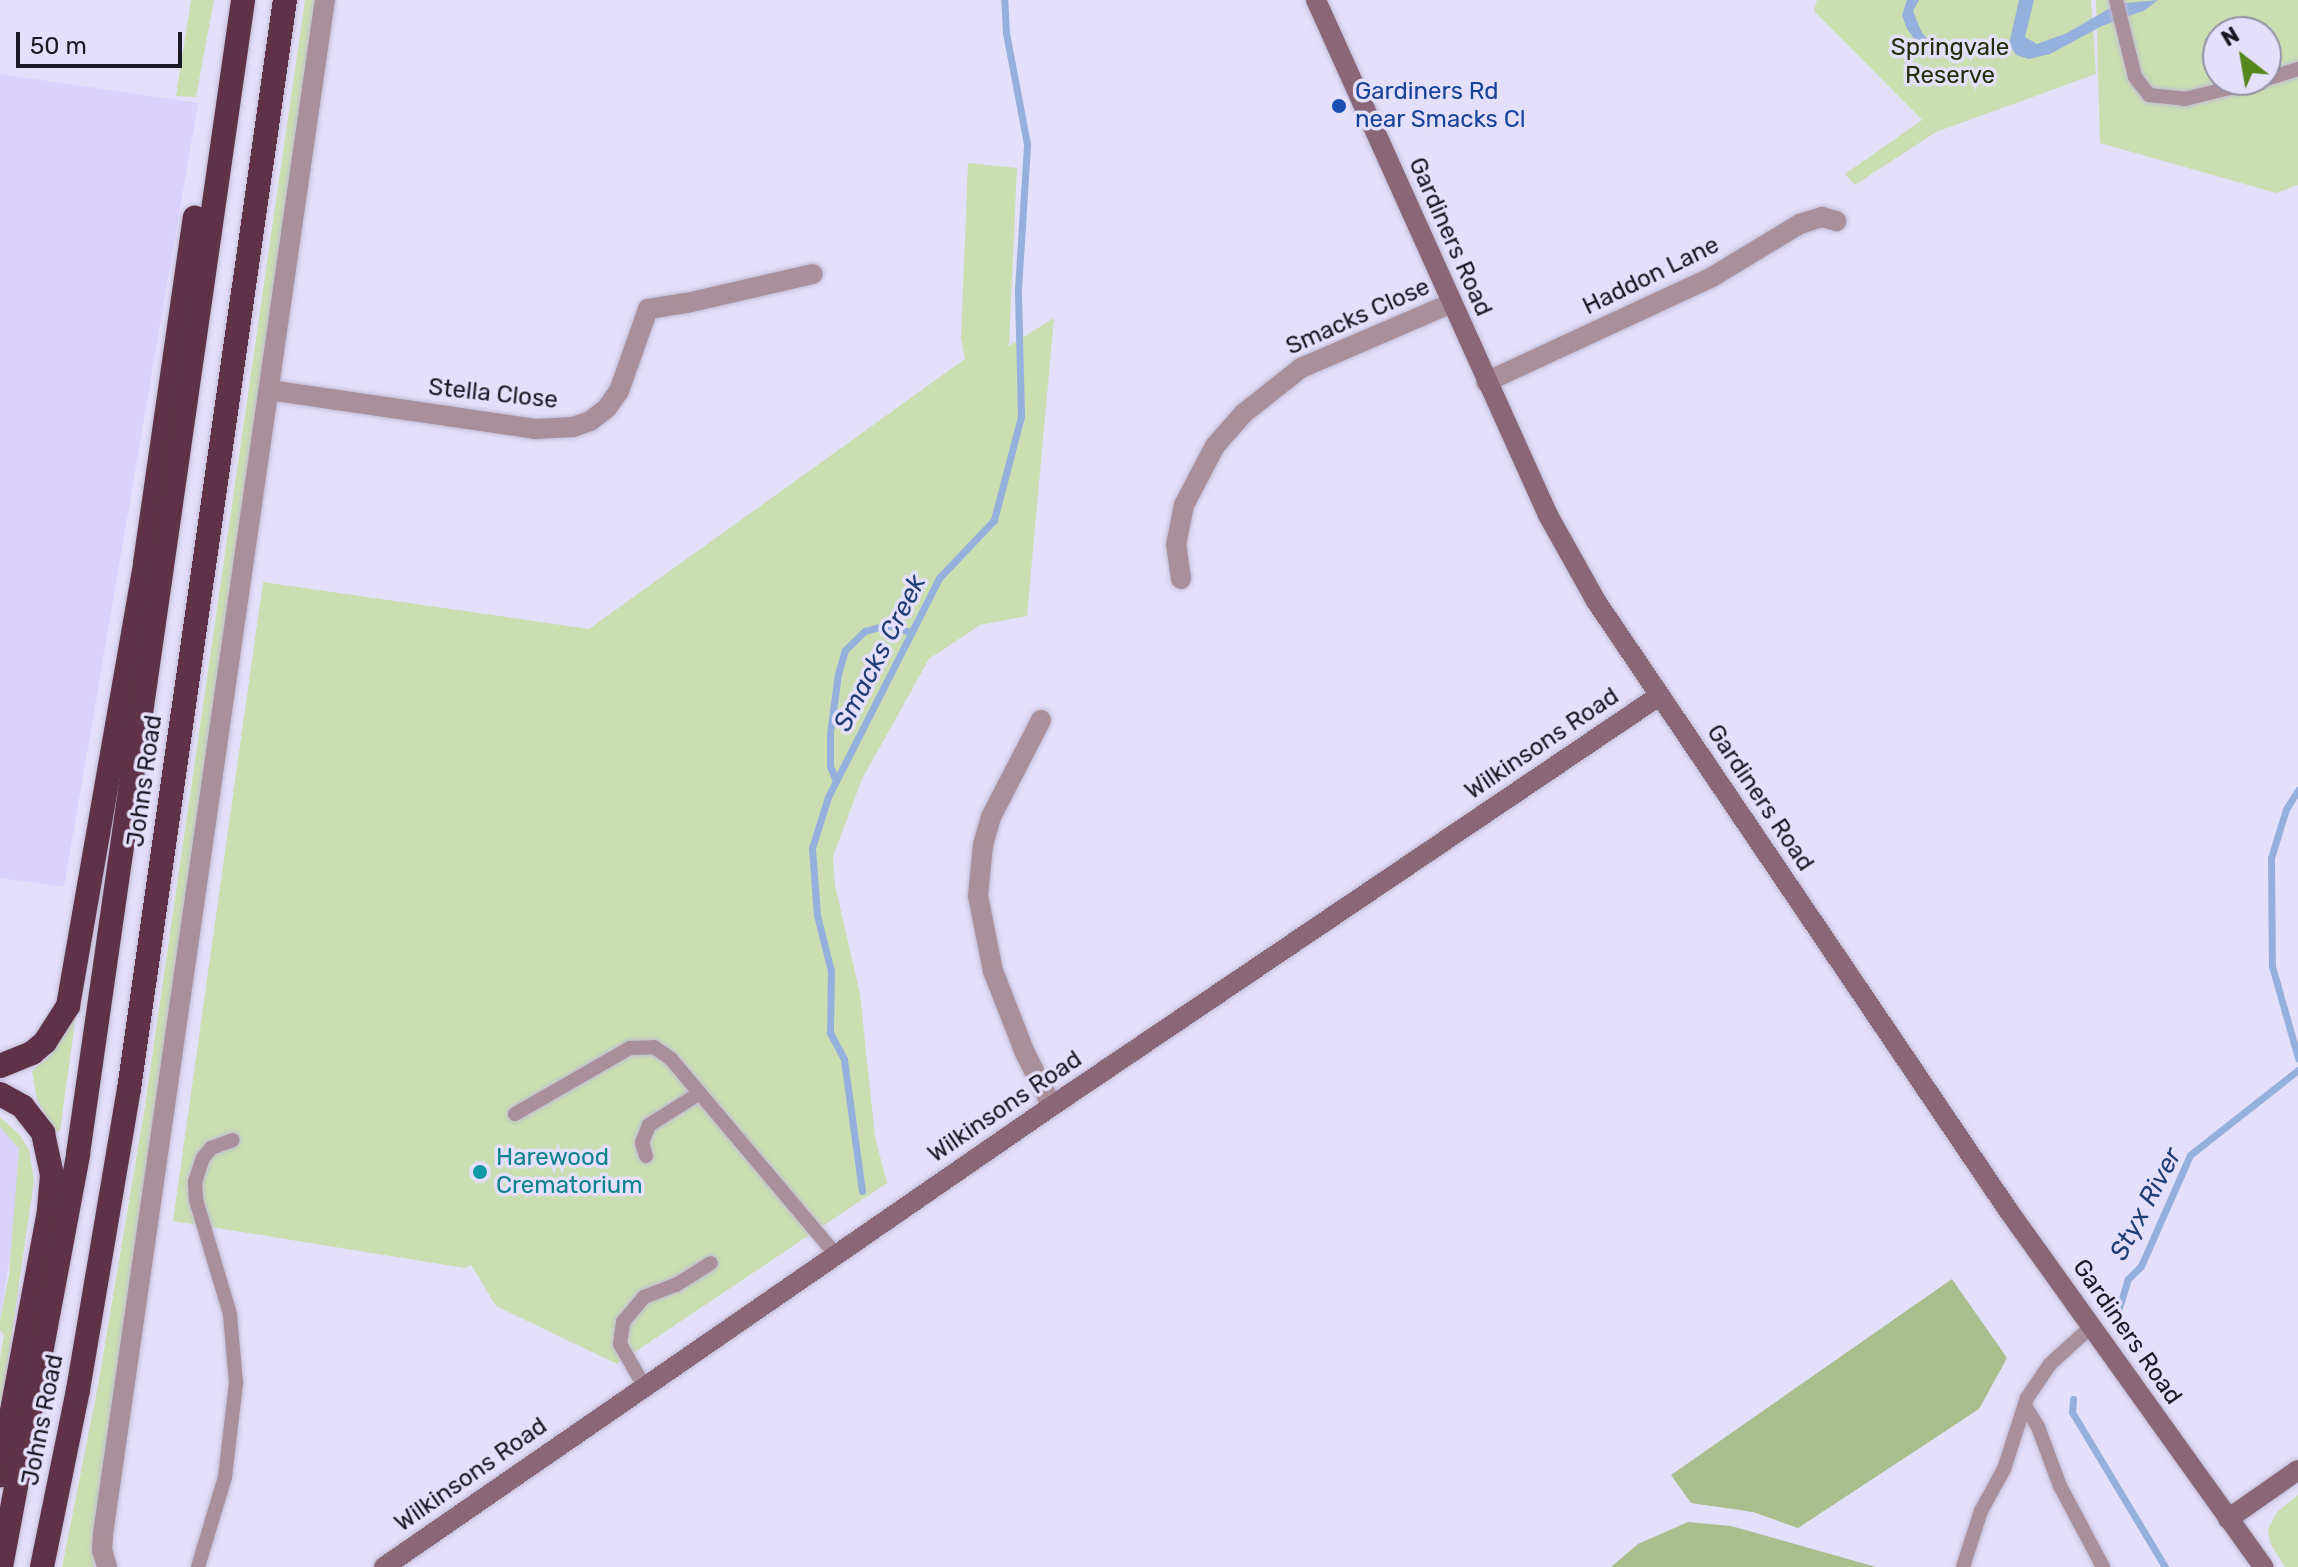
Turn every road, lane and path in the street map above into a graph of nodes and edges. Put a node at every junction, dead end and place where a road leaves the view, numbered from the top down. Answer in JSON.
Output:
{"nodes":[{"id":1,"x":231,"y":0,"type":"edge"},
{"id":2,"x":243,"y":0,"type":"edge"},
{"id":3,"x":285,"y":0,"type":"edge"},
{"id":4,"x":325,"y":0,"type":"edge"},
{"id":5,"x":1316,"y":0,"type":"edge"},
{"id":6,"x":2116,"y":0,"type":"edge"},
{"id":7,"x":2202,"y":95,"type":"edge"},
{"id":8,"x":1836,"y":221,"type":"dead end"},
{"id":9,"x":813,"y":274,"type":"dead end"},
{"id":10,"x":1452,"y":303,"type":"junction"},
{"id":11,"x":1486,"y":382,"type":"junction"},
{"id":12,"x":269,"y":390,"type":"junction"},
{"id":13,"x":1181,"y":579,"type":"dead end"},
{"id":14,"x":1659,"y":696,"type":"junction"},
{"id":15,"x":1041,"y":720,"type":"dead end"},
{"id":16,"x":0,"y":1066,"type":"edge"},
{"id":17,"x":700,"y":1093,"type":"junction"},
{"id":18,"x":0,"y":1094,"type":"edge"},
{"id":19,"x":1052,"y":1106,"type":"junction"},
{"id":20,"x":515,"y":1114,"type":"dead end"},
{"id":21,"x":233,"y":1140,"type":"dead end"},
{"id":22,"x":646,"y":1156,"type":"dead end"},
{"id":23,"x":835,"y":1254,"type":"junction"},
{"id":24,"x":711,"y":1263,"type":"dead end"},
{"id":25,"x":2091,"y":1327,"type":"junction"},
{"id":26,"x":644,"y":1386,"type":"junction"},
{"id":27,"x":2025,"y":1406,"type":"junction"},
{"id":28,"x":2298,"y":1470,"type":"edge"},
{"id":29,"x":0,"y":1475,"type":"edge"},
{"id":30,"x":2228,"y":1519,"type":"junction"},
{"id":31,"x":1,"y":1567,"type":"edge"},
{"id":32,"x":42,"y":1567,"type":"edge"},
{"id":33,"x":107,"y":1567,"type":"edge"},
{"id":34,"x":198,"y":1567,"type":"edge"},
{"id":35,"x":384,"y":1567,"type":"edge"},
{"id":36,"x":1963,"y":1567,"type":"edge"},
{"id":37,"x":2103,"y":1567,"type":"edge"},
{"id":38,"x":2264,"y":1567,"type":"edge"}],
"edges":[{"from":1,"to":16,"type":"highway"},
{"from":2,"to":31,"type":"highway","name":"Johns Road"},
{"from":3,"to":32,"type":"highway","name":"Johns Road"},
{"from":4,"to":12,"type":"street"},
{"from":5,"to":10,"type":"street","name":"Gardiners Road"},
{"from":6,"to":7,"type":"lane"},
{"from":8,"to":11,"type":"street","name":"Haddon Lane"},
{"from":9,"to":12,"type":"street","name":"Stella Close"},
{"from":10,"to":11,"type":"street","name":"Gardiners Road"},
{"from":10,"to":13,"type":"street","name":"Smacks Close"},
{"from":11,"to":14,"type":"street","name":"Gardiners Road"},
{"from":12,"to":33,"type":"street"},
{"from":14,"to":19,"type":"street","name":"Wilkinsons Road"},
{"from":14,"to":25,"type":"street","name":"Gardiners Road"},
{"from":15,"to":19,"type":"street"},
{"from":17,"to":20,"type":"lane"},
{"from":17,"to":22,"type":"lane"},
{"from":17,"to":23,"type":"lane"},
{"from":18,"to":29,"type":"highway"},
{"from":19,"to":23,"type":"street","name":"Wilkinsons Road"},
{"from":21,"to":34,"type":"lane"},
{"from":23,"to":26,"type":"street","name":"Wilkinsons Road"},
{"from":24,"to":26,"type":"lane"},
{"from":25,"to":27,"type":"lane"},
{"from":25,"to":30,"type":"street","name":"Gardiners Road"},
{"from":26,"to":35,"type":"street","name":"Wilkinsons Road"},
{"from":27,"to":36,"type":"lane"},
{"from":27,"to":37,"type":"lane"},
{"from":28,"to":30,"type":"street"},
{"from":30,"to":38,"type":"street","name":"Gardiners Road"}]}
